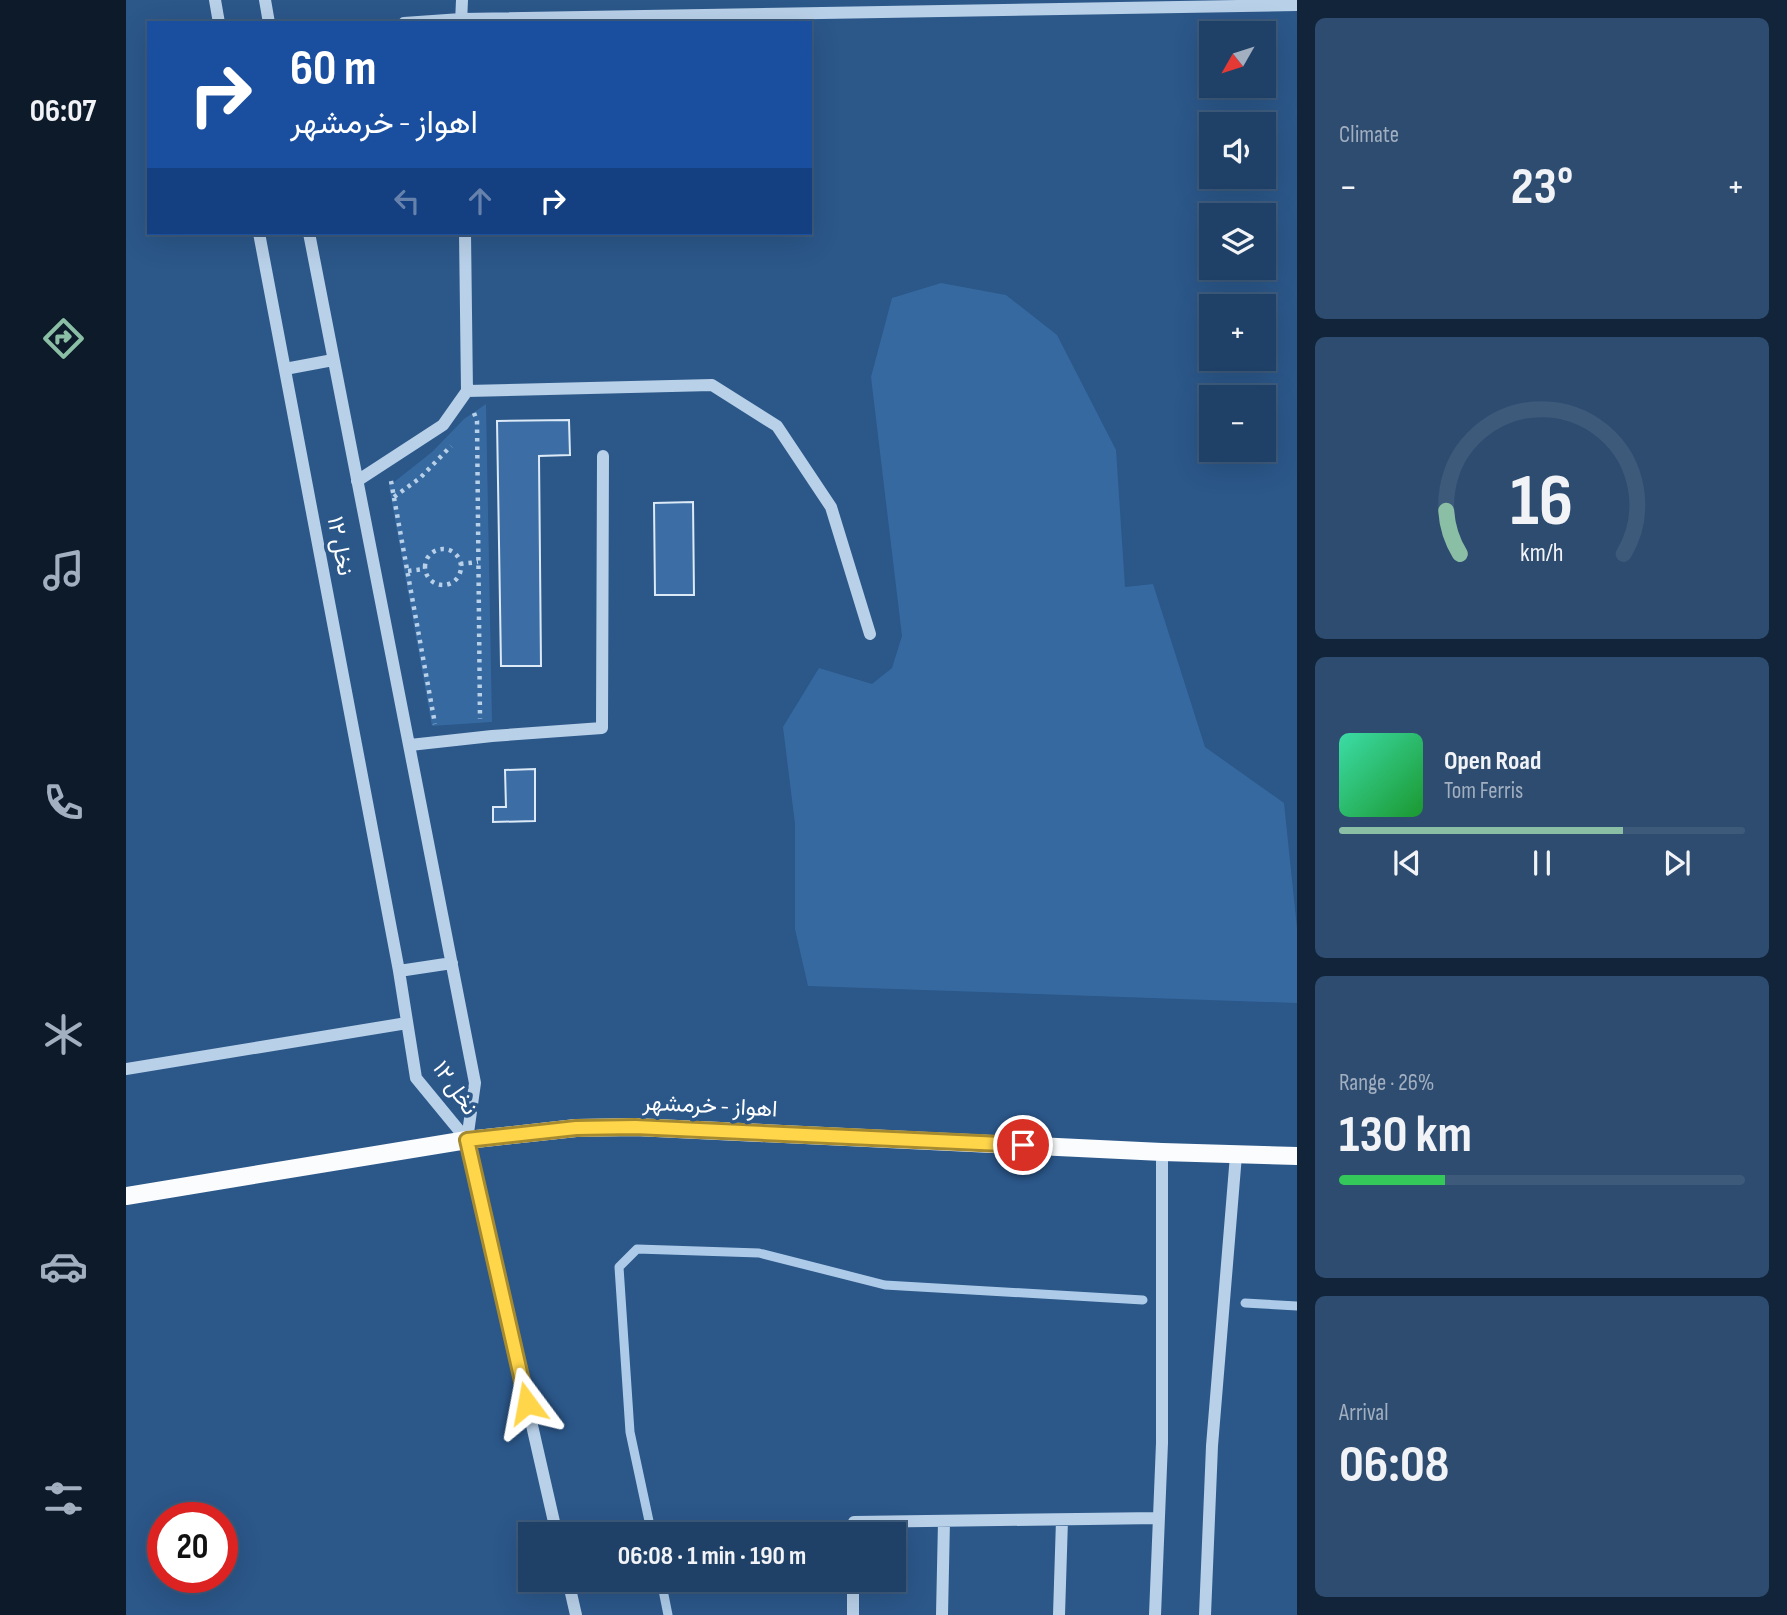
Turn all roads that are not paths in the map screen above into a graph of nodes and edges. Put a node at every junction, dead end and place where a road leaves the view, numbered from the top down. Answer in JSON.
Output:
{"nodes":[{"id":1,"x":215,"y":0,"type":"edge"},
{"id":2,"x":265,"y":0,"type":"edge"},
{"id":3,"x":462,"y":0,"type":"edge"},
{"id":4,"x":1297,"y":5,"type":"edge"},
{"id":5,"x":952,"y":6,"type":"edge"},
{"id":6,"x":219,"y":21,"type":"edge"},
{"id":7,"x":269,"y":21,"type":"edge"},
{"id":8,"x":461,"y":21,"type":"edge"},
{"id":9,"x":259,"y":235,"type":"edge"},
{"id":10,"x":309,"y":235,"type":"edge"},
{"id":11,"x":465,"y":235,"type":"edge"},
{"id":12,"x":333,"y":360,"type":"junction"},
{"id":13,"x":285,"y":369,"type":"junction"},
{"id":14,"x":467,"y":391,"type":"junction"},
{"id":15,"x":603,"y":456,"type":"dead end"},
{"id":16,"x":357,"y":481,"type":"junction"},
{"id":17,"x":870,"y":634,"type":"dead end"},
{"id":18,"x":410,"y":744,"type":"junction"},
{"id":19,"x":452,"y":963,"type":"junction"},
{"id":20,"x":399,"y":971,"type":"junction"},
{"id":21,"x":407,"y":1024,"type":"junction"},
{"id":22,"x":126,"y":1069,"type":"edge"},
{"id":23,"x":467,"y":1140,"type":"junction"},
{"id":24,"x":1162,"y":1152,"type":"junction"},
{"id":25,"x":1236,"y":1155,"type":"junction"},
{"id":26,"x":1297,"y":1156,"type":"edge"},
{"id":27,"x":126,"y":1196,"type":"edge"},
{"id":28,"x":1159,"y":1518,"type":"junction"},
{"id":29,"x":1062,"y":1520,"type":"junction"},
{"id":30,"x":944,"y":1521,"type":"junction"},
{"id":31,"x":554,"y":1522,"type":"edge"},
{"id":32,"x":854,"y":1522,"type":"edge"},
{"id":33,"x":571,"y":1592,"type":"edge"},
{"id":34,"x":853,"y":1592,"type":"edge"},
{"id":35,"x":576,"y":1615,"type":"edge"},
{"id":36,"x":853,"y":1615,"type":"edge"},
{"id":37,"x":942,"y":1615,"type":"edge"},
{"id":38,"x":1059,"y":1615,"type":"edge"},
{"id":39,"x":1155,"y":1615,"type":"edge"},
{"id":40,"x":1205,"y":1615,"type":"edge"}],
"edges":[{"from":1,"to":6,"type":"street"},
{"from":2,"to":7,"type":"street"},
{"from":3,"to":8,"type":"street"},
{"from":4,"to":5,"type":"street"},
{"from":5,"to":8,"type":"street"},
{"from":9,"to":13,"type":"street","name":"نخل ۱۲"},
{"from":10,"to":12,"type":"street","name":"نخل ۱۲"},
{"from":11,"to":14,"type":"street"},
{"from":12,"to":13,"type":"street"},
{"from":12,"to":16,"type":"street","name":"نخل ۱۲"},
{"from":13,"to":20,"type":"street","name":"نخل ۱۲"},
{"from":14,"to":16,"type":"street"},
{"from":14,"to":17,"type":"street"},
{"from":15,"to":18,"type":"street"},
{"from":16,"to":18,"type":"street","name":"نخل ۱۲"},
{"from":18,"to":19,"type":"street","name":"نخل ۱۲"},
{"from":19,"to":20,"type":"street"},
{"from":19,"to":23,"type":"street","name":"نخل ۱۲"},
{"from":20,"to":21,"type":"street","name":"نخل ۱۲"},
{"from":21,"to":22,"type":"street"},
{"from":21,"to":23,"type":"street","name":"نخل ۱۲"},
{"from":23,"to":24,"type":"main road","name":"اهواز - خرمشهر"},
{"from":23,"to":27,"type":"main road","name":"اهواز - خرمشهر"},
{"from":23,"to":31,"type":"street"},
{"from":24,"to":25,"type":"main road","name":"اهواز - خرمشهر"},
{"from":24,"to":28,"type":"street"},
{"from":25,"to":26,"type":"main road","name":"اهواز - خرمشهر"},
{"from":25,"to":40,"type":"street"},
{"from":28,"to":29,"type":"street"},
{"from":28,"to":39,"type":"street"},
{"from":29,"to":30,"type":"street"},
{"from":29,"to":38,"type":"street"},
{"from":30,"to":32,"type":"street"},
{"from":30,"to":37,"type":"street"},
{"from":33,"to":35,"type":"street"},
{"from":34,"to":36,"type":"street"}]}
